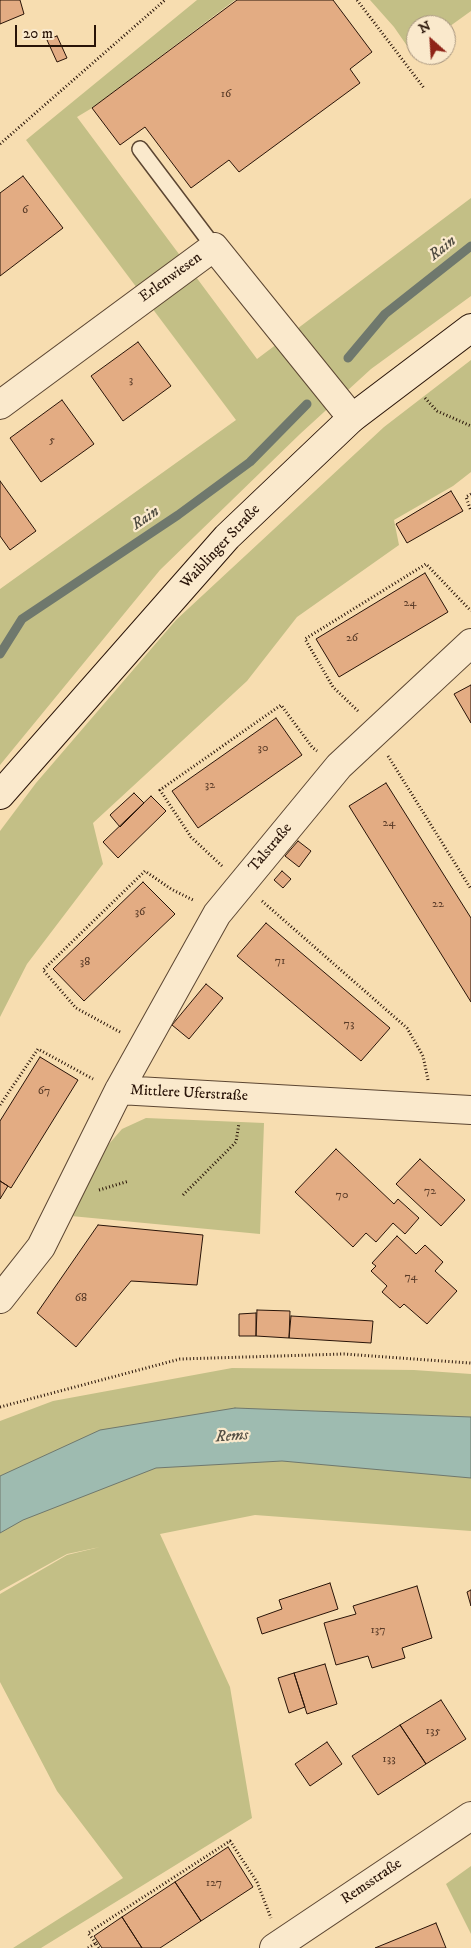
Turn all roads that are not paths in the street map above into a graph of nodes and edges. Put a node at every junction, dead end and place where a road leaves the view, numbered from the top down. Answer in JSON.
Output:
{"nodes":[{"id":1,"x":140,"y":149,"type":"dead end"},
{"id":2,"x":214,"y":247,"type":"junction"},
{"id":3,"x":471,"y":328,"type":"edge"},
{"id":4,"x":0,"y":405,"type":"edge"},
{"id":5,"x":352,"y":418,"type":"junction"},
{"id":6,"x":471,"y":643,"type":"edge"},
{"id":7,"x":0,"y":795,"type":"edge"},
{"id":8,"x":119,"y":1090,"type":"junction"},
{"id":9,"x":471,"y":1110,"type":"edge"},
{"id":10,"x":0,"y":1299,"type":"edge"},
{"id":11,"x":471,"y":1816,"type":"edge"},
{"id":12,"x":288,"y":1943,"type":"edge"}],
"edges":[{"from":1,"to":2,"type":"lane"},
{"from":2,"to":4,"type":"street","name":"Erlenwiesen"},
{"from":2,"to":5,"type":"street","name":"Erlenwiesen"},
{"from":3,"to":5,"type":"street","name":"Waiblinger Straße"},
{"from":5,"to":7,"type":"street","name":"Waiblinger Straße"},
{"from":6,"to":8,"type":"street","name":"Talstraße"},
{"from":8,"to":9,"type":"street","name":"Mittlere Uferstraße"},
{"from":8,"to":10,"type":"street","name":"Mittlere Uferstraße"},
{"from":11,"to":12,"type":"street","name":"Remsstraße"}]}
